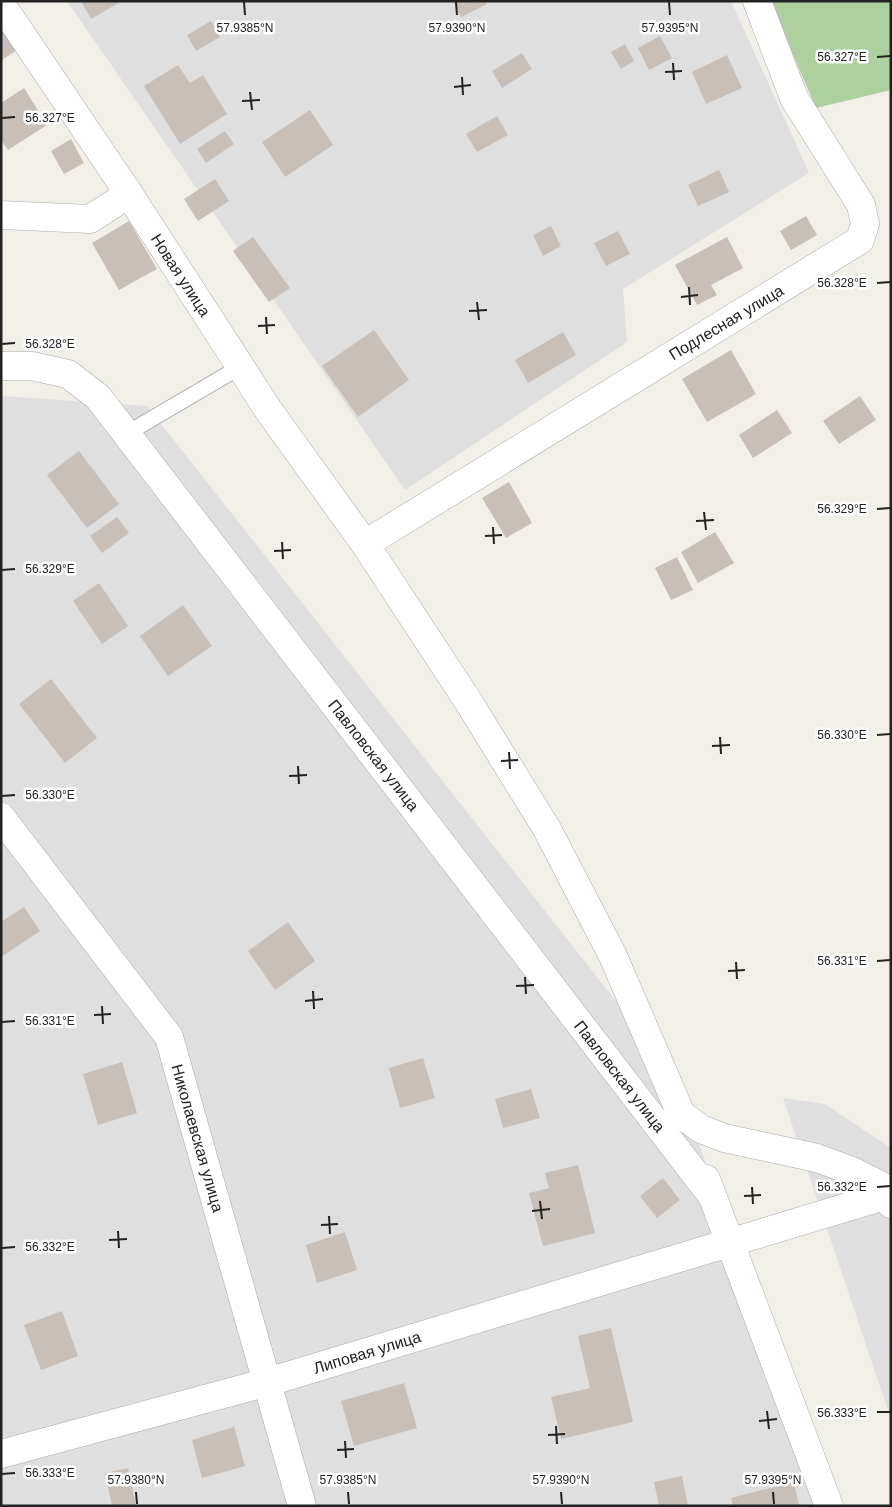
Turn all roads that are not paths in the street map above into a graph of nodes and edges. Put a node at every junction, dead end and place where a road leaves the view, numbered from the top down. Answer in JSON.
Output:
{"nodes":[{"id":1,"x":757,"y":1,"type":"edge"},
{"id":2,"x":1,"y":4,"type":"edge"},
{"id":3,"x":129,"y":194,"type":"junction"},
{"id":4,"x":1,"y":215,"type":"edge"},
{"id":5,"x":1,"y":366,"type":"edge"},
{"id":6,"x":240,"y":367,"type":"junction"},
{"id":7,"x":126,"y":434,"type":"junction"},
{"id":8,"x":365,"y":544,"type":"junction"},
{"id":9,"x":1,"y":817,"type":"edge"},
{"id":10,"x":681,"y":1114,"type":"junction"},
{"id":11,"x":713,"y":1197,"type":"junction"},
{"id":12,"x":890,"y":1198,"type":"edge"},
{"id":13,"x":731,"y":1242,"type":"junction"},
{"id":14,"x":268,"y":1382,"type":"junction"},
{"id":15,"x":1,"y":1454,"type":"edge"},
{"id":16,"x":302,"y":1506,"type":"edge"},
{"id":17,"x":829,"y":1506,"type":"edge"}],
"edges":[{"from":1,"to":8,"type":"street","name":"Подлесная улица"},
{"from":2,"to":3,"type":"street","name":"Новая улица"},
{"from":3,"to":4,"type":"street"},
{"from":3,"to":6,"type":"street","name":"Новая улица"},
{"from":5,"to":7,"type":"street","name":"Павловская улица"},
{"from":6,"to":7,"type":"lane"},
{"from":6,"to":8,"type":"street","name":"Новая улица"},
{"from":7,"to":11,"type":"street","name":"Павловская улица"},
{"from":8,"to":10,"type":"street","name":"Новая улица"},
{"from":9,"to":14,"type":"street","name":"Николаевская улица"},
{"from":10,"to":11,"type":"street","name":"Новая улица"},
{"from":10,"to":12,"type":"street"},
{"from":11,"to":13,"type":"street","name":"Новая улица"},
{"from":12,"to":13,"type":"street","name":"Липовая улица"},
{"from":13,"to":14,"type":"street","name":"Липовая улица"},
{"from":13,"to":17,"type":"street","name":"Новая улица"},
{"from":14,"to":15,"type":"street","name":"Липовая улица"},
{"from":14,"to":16,"type":"street","name":"Николаевская улица"}]}
